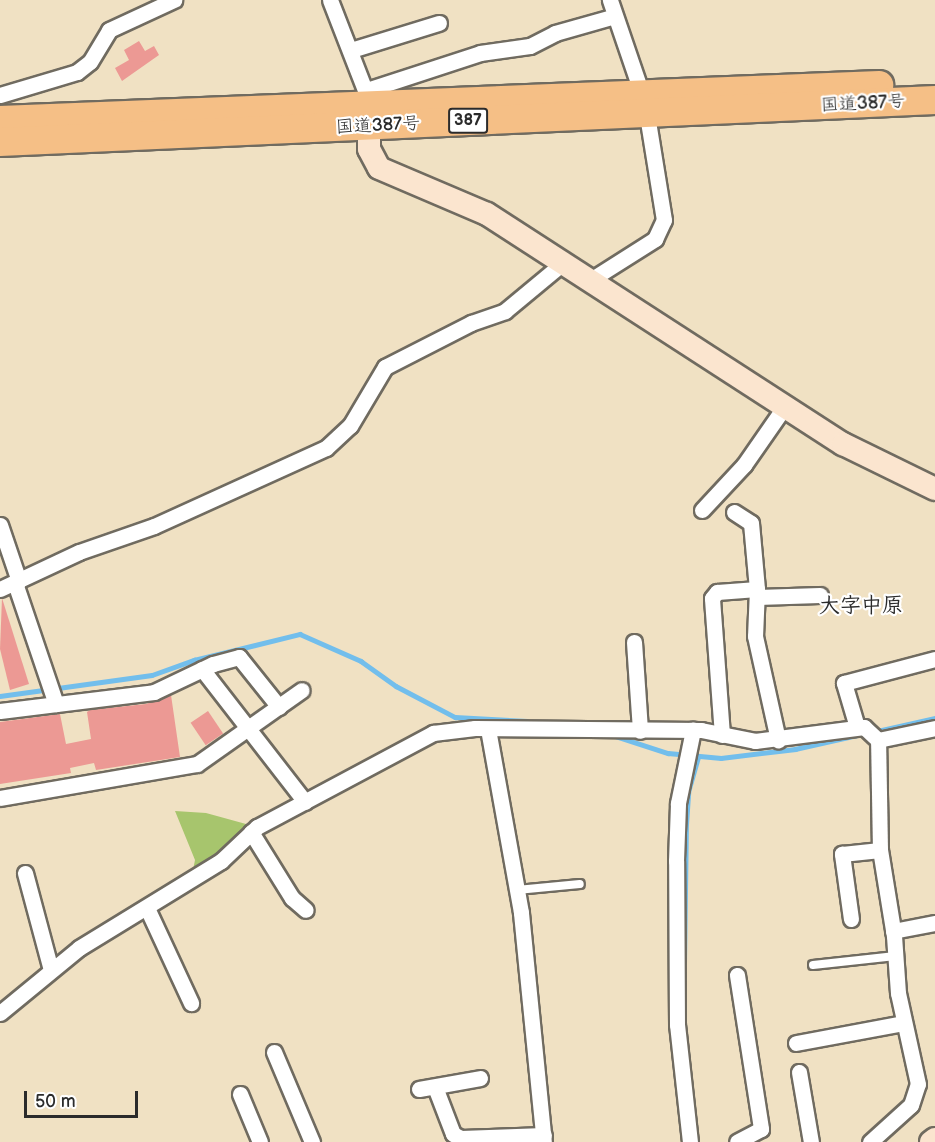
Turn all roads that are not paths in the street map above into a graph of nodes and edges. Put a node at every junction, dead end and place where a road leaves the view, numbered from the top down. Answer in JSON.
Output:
{"nodes":[{"id":1,"x":174,"y":0,"type":"edge"},
{"id":2,"x":330,"y":0,"type":"edge"},
{"id":3,"x":610,"y":0,"type":"edge"},
{"id":4,"x":615,"y":16,"type":"junction"},
{"id":5,"x":439,"y":23,"type":"dead end"},
{"id":6,"x":351,"y":50,"type":"junction"},
{"id":7,"x":935,"y":84,"type":"edge"},
{"id":8,"x":0,"y":95,"type":"edge"},
{"id":9,"x":935,"y":100,"type":"edge"},
{"id":10,"x":644,"y":103,"type":"junction"},
{"id":11,"x":368,"y":107,"type":"junction"},
{"id":12,"x":0,"y":120,"type":"edge"},
{"id":13,"x":0,"y":142,"type":"edge"},
{"id":14,"x":564,"y":262,"type":"junction"},
{"id":15,"x":592,"y":279,"type":"junction"},
{"id":16,"x":785,"y":406,"type":"junction"},
{"id":17,"x":935,"y":489,"type":"edge"},
{"id":18,"x":702,"y":510,"type":"dead end"},
{"id":19,"x":734,"y":512,"type":"dead end"},
{"id":20,"x":0,"y":525,"type":"edge"},
{"id":21,"x":17,"y":582,"type":"junction"},
{"id":22,"x":0,"y":589,"type":"edge"},
{"id":23,"x":757,"y":593,"type":"junction"},
{"id":24,"x":820,"y":595,"type":"dead end"},
{"id":25,"x":634,"y":642,"type":"dead end"},
{"id":26,"x":935,"y":659,"type":"edge"},
{"id":27,"x":202,"y":669,"type":"junction"},
{"id":28,"x":302,"y":690,"type":"dead end"},
{"id":29,"x":56,"y":704,"type":"junction"},
{"id":30,"x":279,"y":707,"type":"junction"},
{"id":31,"x":0,"y":711,"type":"edge"},
{"id":32,"x":857,"y":727,"type":"junction"},
{"id":33,"x":935,"y":728,"type":"edge"},
{"id":34,"x":249,"y":729,"type":"junction"},
{"id":35,"x":488,"y":729,"type":"junction"},
{"id":36,"x":693,"y":730,"type":"junction"},
{"id":37,"x":640,"y":731,"type":"junction"},
{"id":38,"x":722,"y":735,"type":"junction"},
{"id":39,"x":778,"y":740,"type":"junction"},
{"id":40,"x":878,"y":740,"type":"junction"},
{"id":41,"x":0,"y":798,"type":"edge"},
{"id":42,"x":305,"y":802,"type":"junction"},
{"id":43,"x":251,"y":832,"type":"junction"},
{"id":44,"x":880,"y":850,"type":"junction"},
{"id":45,"x":25,"y":873,"type":"dead end"},
{"id":46,"x":580,"y":884,"type":"dead end"},
{"id":47,"x":517,"y":890,"type":"junction"},
{"id":48,"x":147,"y":908,"type":"junction"},
{"id":49,"x":306,"y":910,"type":"dead end"},
{"id":50,"x":850,"y":920,"type":"dead end"},
{"id":51,"x":935,"y":923,"type":"edge"},
{"id":52,"x":893,"y":931,"type":"junction"},
{"id":53,"x":896,"y":956,"type":"junction"},
{"id":54,"x":813,"y":965,"type":"dead end"},
{"id":55,"x":51,"y":970,"type":"junction"},
{"id":56,"x":737,"y":975,"type":"dead end"},
{"id":57,"x":191,"y":1003,"type":"dead end"},
{"id":58,"x":0,"y":1013,"type":"edge"},
{"id":59,"x":904,"y":1023,"type":"junction"},
{"id":60,"x":796,"y":1043,"type":"dead end"},
{"id":61,"x":274,"y":1052,"type":"dead end"},
{"id":62,"x":799,"y":1072,"type":"dead end"},
{"id":63,"x":480,"y":1078,"type":"dead end"},
{"id":64,"x":240,"y":1094,"type":"dead end"},
{"id":65,"x":544,"y":1138,"type":"edge"},
{"id":66,"x":935,"y":1139,"type":"edge"},
{"id":67,"x":260,"y":1142,"type":"edge"},
{"id":68,"x":312,"y":1142,"type":"edge"},
{"id":69,"x":690,"y":1142,"type":"edge"},
{"id":70,"x":737,"y":1142,"type":"edge"},
{"id":71,"x":811,"y":1142,"type":"edge"},
{"id":72,"x":870,"y":1142,"type":"edge"},
{"id":73,"x":931,"y":1142,"type":"edge"}],
"edges":[{"from":1,"to":8,"type":"street"},
{"from":2,"to":6,"type":"street"},
{"from":3,"to":4,"type":"street"},
{"from":4,"to":10,"type":"street"},
{"from":4,"to":11,"type":"street"},
{"from":5,"to":6,"type":"street"},
{"from":6,"to":11,"type":"street"},
{"from":7,"to":10,"type":"highway","name":"国道387号","number":"387"},
{"from":9,"to":10,"type":"highway","name":"国道387号","number":"387"},
{"from":10,"to":11,"type":"highway","name":"国道387号","number":"387"},
{"from":10,"to":15,"type":"street"},
{"from":11,"to":12,"type":"highway","name":"国道387号","number":"387"},
{"from":11,"to":13,"type":"highway","name":"国道387号","number":"387"},
{"from":11,"to":14,"type":"street"},
{"from":14,"to":15,"type":"street"},
{"from":14,"to":21,"type":"street"},
{"from":15,"to":16,"type":"street"},
{"from":16,"to":17,"type":"street"},
{"from":16,"to":18,"type":"street"},
{"from":19,"to":23,"type":"street"},
{"from":20,"to":21,"type":"street"},
{"from":21,"to":22,"type":"street"},
{"from":21,"to":29,"type":"street"},
{"from":23,"to":24,"type":"street"},
{"from":23,"to":38,"type":"street"},
{"from":23,"to":39,"type":"street"},
{"from":25,"to":37,"type":"street"},
{"from":26,"to":32,"type":"street"},
{"from":27,"to":29,"type":"street"},
{"from":27,"to":30,"type":"street"},
{"from":27,"to":34,"type":"street"},
{"from":28,"to":30,"type":"street"},
{"from":29,"to":31,"type":"street"},
{"from":30,"to":34,"type":"street"},
{"from":32,"to":39,"type":"street"},
{"from":32,"to":40,"type":"street"},
{"from":33,"to":40,"type":"street"},
{"from":34,"to":41,"type":"street"},
{"from":34,"to":42,"type":"street"},
{"from":35,"to":37,"type":"street"},
{"from":35,"to":42,"type":"street"},
{"from":35,"to":47,"type":"street"},
{"from":36,"to":37,"type":"street"},
{"from":36,"to":38,"type":"street"},
{"from":36,"to":69,"type":"street"},
{"from":38,"to":39,"type":"street"},
{"from":40,"to":44,"type":"street"},
{"from":42,"to":43,"type":"street"},
{"from":43,"to":48,"type":"street"},
{"from":43,"to":49,"type":"street"},
{"from":44,"to":50,"type":"street"},
{"from":44,"to":52,"type":"street"},
{"from":45,"to":55,"type":"street"},
{"from":46,"to":47,"type":"lane"},
{"from":47,"to":65,"type":"street"},
{"from":48,"to":55,"type":"street"},
{"from":48,"to":57,"type":"street"},
{"from":51,"to":52,"type":"street"},
{"from":52,"to":53,"type":"street"},
{"from":53,"to":54,"type":"lane"},
{"from":53,"to":59,"type":"street"},
{"from":55,"to":58,"type":"street"},
{"from":56,"to":70,"type":"street"},
{"from":59,"to":60,"type":"street"},
{"from":59,"to":72,"type":"street"},
{"from":61,"to":68,"type":"street"},
{"from":62,"to":71,"type":"street"},
{"from":63,"to":65,"type":"street"},
{"from":64,"to":67,"type":"street"},
{"from":66,"to":73,"type":"street"}]}
